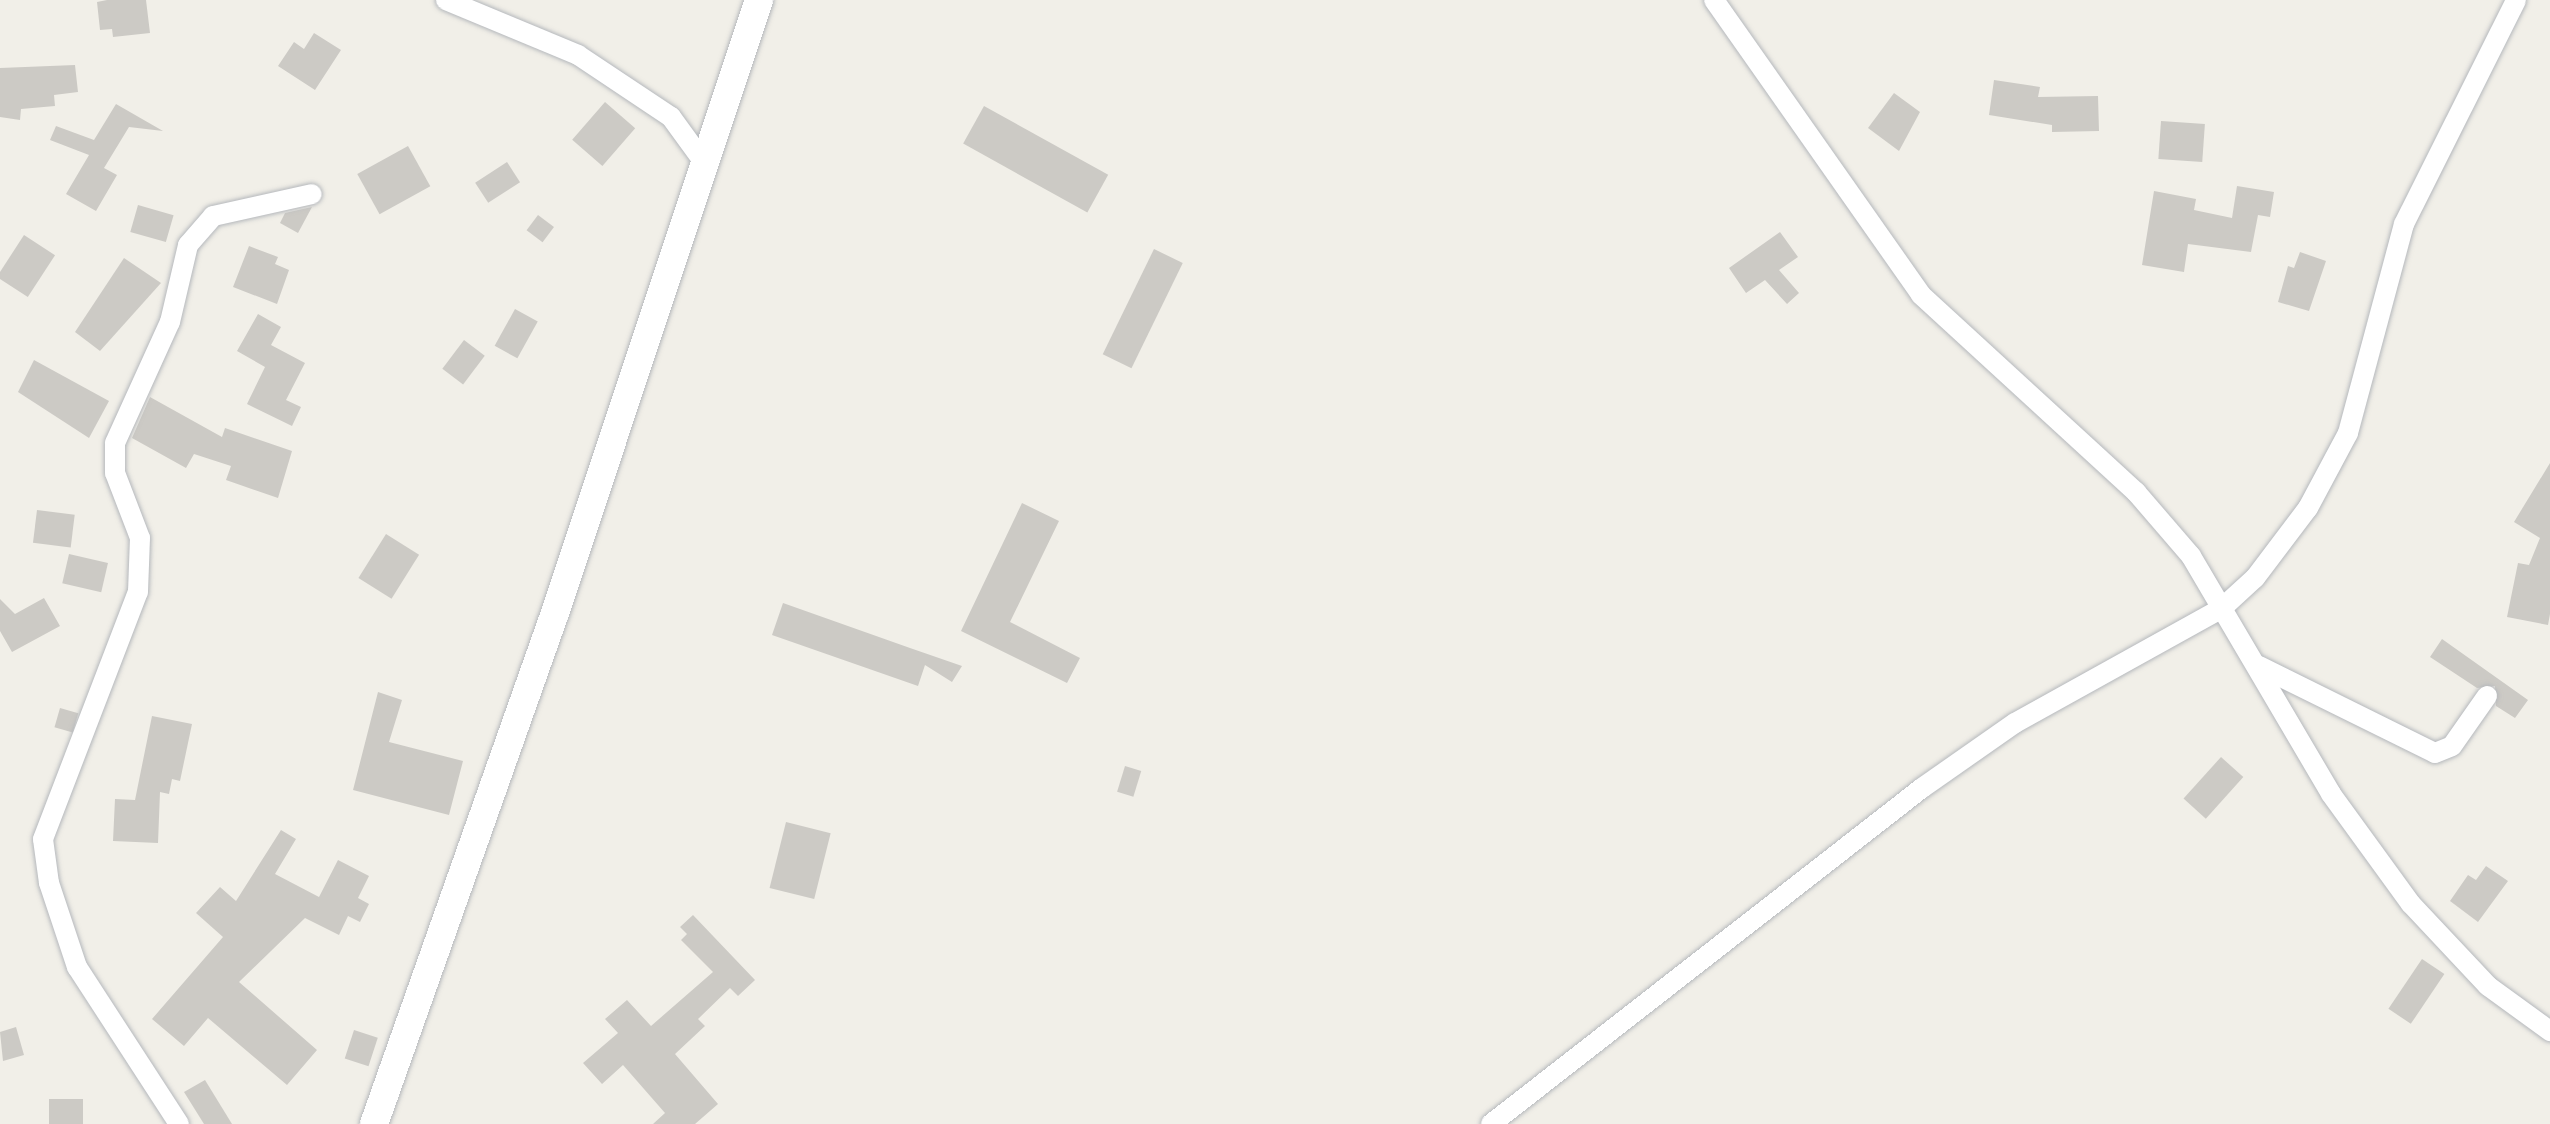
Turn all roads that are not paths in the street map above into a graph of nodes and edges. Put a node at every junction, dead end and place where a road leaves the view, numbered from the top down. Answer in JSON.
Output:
{"nodes":[{"id":1,"x":446,"y":0,"type":"edge"},
{"id":2,"x":759,"y":0,"type":"edge"},
{"id":3,"x":1714,"y":0,"type":"edge"},
{"id":4,"x":2516,"y":0,"type":"edge"},
{"id":5,"x":703,"y":161,"type":"junction"},
{"id":6,"x":312,"y":194,"type":"dead end"},
{"id":7,"x":2221,"y":609,"type":"junction"},
{"id":8,"x":2259,"y":666,"type":"junction"},
{"id":9,"x":2487,"y":696,"type":"dead end"},
{"id":10,"x":2550,"y":1031,"type":"edge"},
{"id":11,"x":179,"y":1124,"type":"edge"},
{"id":12,"x":374,"y":1124,"type":"edge"},
{"id":13,"x":1491,"y":1124,"type":"edge"}],
"edges":[{"from":1,"to":5,"type":"street"},
{"from":2,"to":5,"type":"street"},
{"from":3,"to":7,"type":"street"},
{"from":4,"to":7,"type":"street"},
{"from":5,"to":12,"type":"street"},
{"from":6,"to":11,"type":"street"},
{"from":7,"to":8,"type":"street"},
{"from":7,"to":13,"type":"street"},
{"from":8,"to":9,"type":"street"},
{"from":8,"to":10,"type":"street"}]}
